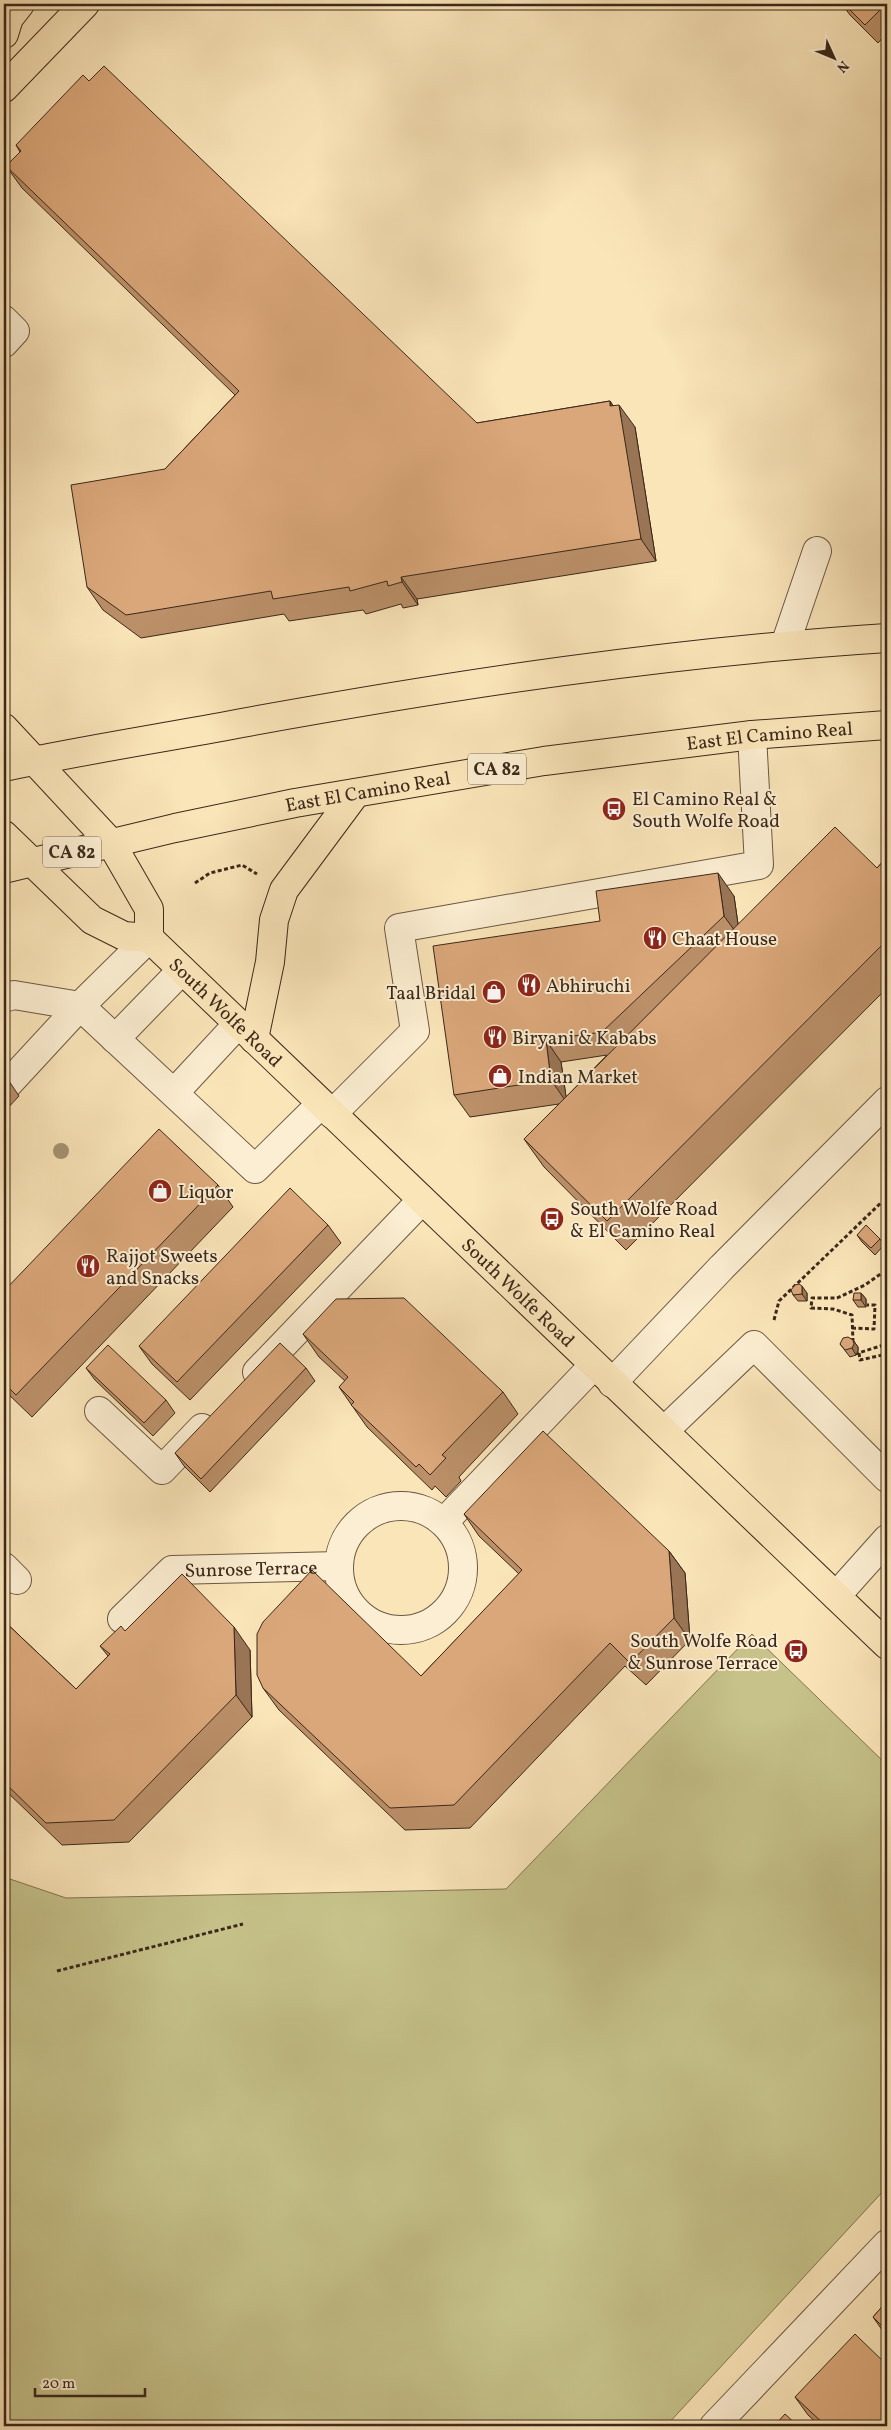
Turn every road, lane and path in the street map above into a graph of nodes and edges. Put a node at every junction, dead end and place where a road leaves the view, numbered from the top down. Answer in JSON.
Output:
{"nodes":[{"id":1,"x":20,"y":4,"type":"edge"},
{"id":2,"x":85,"y":4,"type":"edge"},
{"id":3,"x":4,"y":34,"type":"edge"},
{"id":4,"x":4,"y":88,"type":"edge"},
{"id":5,"x":4,"y":320,"type":"edge"},
{"id":6,"x":4,"y":343,"type":"edge"},
{"id":7,"x":817,"y":551,"type":"dead end"},
{"id":8,"x":887,"y":638,"type":"edge"},
{"id":9,"x":785,"y":645,"type":"junction"},
{"id":10,"x":887,"y":725,"type":"edge"},
{"id":11,"x":4,"y":728,"type":"edge"},
{"id":12,"x":752,"y":735,"type":"junction"},
{"id":13,"x":32,"y":761,"type":"junction"},
{"id":14,"x":4,"y":767,"type":"edge"},
{"id":15,"x":356,"y":793,"type":"junction"},
{"id":16,"x":4,"y":835,"type":"edge"},
{"id":17,"x":111,"y":843,"type":"junction"},
{"id":18,"x":34,"y":862,"type":"junction"},
{"id":19,"x":208,"y":867,"type":"dead end"},
{"id":20,"x":4,"y":869,"type":"edge"},
{"id":21,"x":210,"y":873,"type":"junction"},
{"id":22,"x":263,"y":878,"type":"dead end"},
{"id":23,"x":195,"y":883,"type":"dead end"},
{"id":24,"x":149,"y":938,"type":"junction"},
{"id":25,"x":182,"y":970,"type":"junction"},
{"id":26,"x":4,"y":998,"type":"edge"},
{"id":27,"x":80,"y":1006,"type":"junction"},
{"id":28,"x":246,"y":1032,"type":"junction"},
{"id":29,"x":116,"y":1039,"type":"junction"},
{"id":30,"x":7,"y":1085,"type":"dead end"},
{"id":31,"x":174,"y":1093,"type":"junction"},
{"id":32,"x":887,"y":1101,"type":"edge"},
{"id":33,"x":327,"y":1109,"type":"junction"},
{"id":34,"x":887,"y":1197,"type":"edge"},
{"id":35,"x":422,"y":1200,"type":"junction"},
{"id":36,"x":887,"y":1274,"type":"edge"},
{"id":37,"x":867,"y":1305,"type":"dead end"},
{"id":38,"x":852,"y":1328,"type":"junction"},
{"id":39,"x":887,"y":1344,"type":"edge"},
{"id":40,"x":859,"y":1353,"type":"junction"},
{"id":41,"x":887,"y":1354,"type":"edge"},
{"id":42,"x":765,"y":1356,"type":"junction"},
{"id":43,"x":603,"y":1374,"type":"junction"},
{"id":44,"x":237,"y":1392,"type":"edge"},
{"id":45,"x":99,"y":1411,"type":"dead end"},
{"id":46,"x":217,"y":1413,"type":"edge"},
{"id":47,"x":664,"y":1431,"type":"junction"},
{"id":48,"x":887,"y":1478,"type":"edge"},
{"id":49,"x":444,"y":1522,"type":"junction"},
{"id":50,"x":887,"y":1539,"type":"edge"},
{"id":51,"x":339,"y":1566,"type":"junction"},
{"id":52,"x":836,"y":1596,"type":"junction"},
{"id":53,"x":122,"y":1620,"type":"dead end"},
{"id":54,"x":887,"y":1645,"type":"edge"},
{"id":55,"x":243,"y":1924,"type":"dead end"},
{"id":56,"x":57,"y":1971,"type":"dead end"},
{"id":57,"x":887,"y":2244,"type":"edge"},
{"id":58,"x":714,"y":2426,"type":"edge"}],
"edges":[{"from":1,"to":3,"type":"main road"},
{"from":2,"to":4,"type":"main road"},
{"from":5,"to":6,"type":"lane"},
{"from":7,"to":9,"type":"lane"},
{"from":8,"to":9,"type":"main road"},
{"from":9,"to":13,"type":"main road"},
{"from":10,"to":12,"type":"main road","name":"East El Camino Real","number":"CA 82"},
{"from":11,"to":13,"type":"main road"},
{"from":12,"to":15,"type":"main road","name":"East El Camino Real","number":"CA 82"},
{"from":12,"to":33,"type":"lane"},
{"from":13,"to":14,"type":"main road"},
{"from":13,"to":17,"type":"main road"},
{"from":15,"to":17,"type":"main road","name":"East El Camino Real","number":"CA 82"},
{"from":15,"to":28,"type":"main road"},
{"from":16,"to":18,"type":"main road"},
{"from":17,"to":18,"type":"main road","name":"East El Camino Real","number":"CA 82"},
{"from":17,"to":24,"type":"main road"},
{"from":18,"to":20,"type":"main road","name":"East El Camino Real","number":"CA 82"},
{"from":18,"to":24,"type":"main road"},
{"from":19,"to":21,"type":"path"},
{"from":21,"to":22,"type":"path"},
{"from":21,"to":23,"type":"path"},
{"from":24,"to":25,"type":"main road","name":"South Wolfe Road"},
{"from":24,"to":27,"type":"lane"},
{"from":25,"to":28,"type":"main road","name":"South Wolfe Road"},
{"from":25,"to":29,"type":"lane"},
{"from":26,"to":27,"type":"lane"},
{"from":27,"to":29,"type":"lane"},
{"from":27,"to":30,"type":"lane"},
{"from":28,"to":31,"type":"lane"},
{"from":28,"to":33,"type":"main road","name":"South Wolfe Road"},
{"from":29,"to":31,"type":"lane"},
{"from":31,"to":33,"type":"lane"},
{"from":32,"to":43,"type":"lane"},
{"from":33,"to":35,"type":"main road","name":"South Wolfe Road"},
{"from":34,"to":42,"type":"path"},
{"from":35,"to":43,"type":"main road","name":"South Wolfe Road"},
{"from":35,"to":44,"type":"lane"},
{"from":36,"to":38,"type":"path"},
{"from":37,"to":38,"type":"path"},
{"from":38,"to":40,"type":"path"},
{"from":39,"to":40,"type":"path"},
{"from":40,"to":41,"type":"path"},
{"from":42,"to":47,"type":"lane"},
{"from":42,"to":48,"type":"lane"},
{"from":43,"to":47,"type":"main road","name":"South Wolfe Road"},
{"from":43,"to":49,"type":"lane"},
{"from":45,"to":46,"type":"lane"},
{"from":47,"to":52,"type":"main road","name":"South Wolfe Road"},
{"from":49,"to":51,"type":"lane","name":"Sunrose Terrace"},
{"from":49,"to":51,"type":"lane","name":"Sunrose Terrace"},
{"from":50,"to":52,"type":"lane"},
{"from":51,"to":53,"type":"lane","name":"Sunrose Terrace"},
{"from":52,"to":54,"type":"main road","name":"South Wolfe Road"},
{"from":55,"to":56,"type":"path"},
{"from":57,"to":58,"type":"lane"}]}
